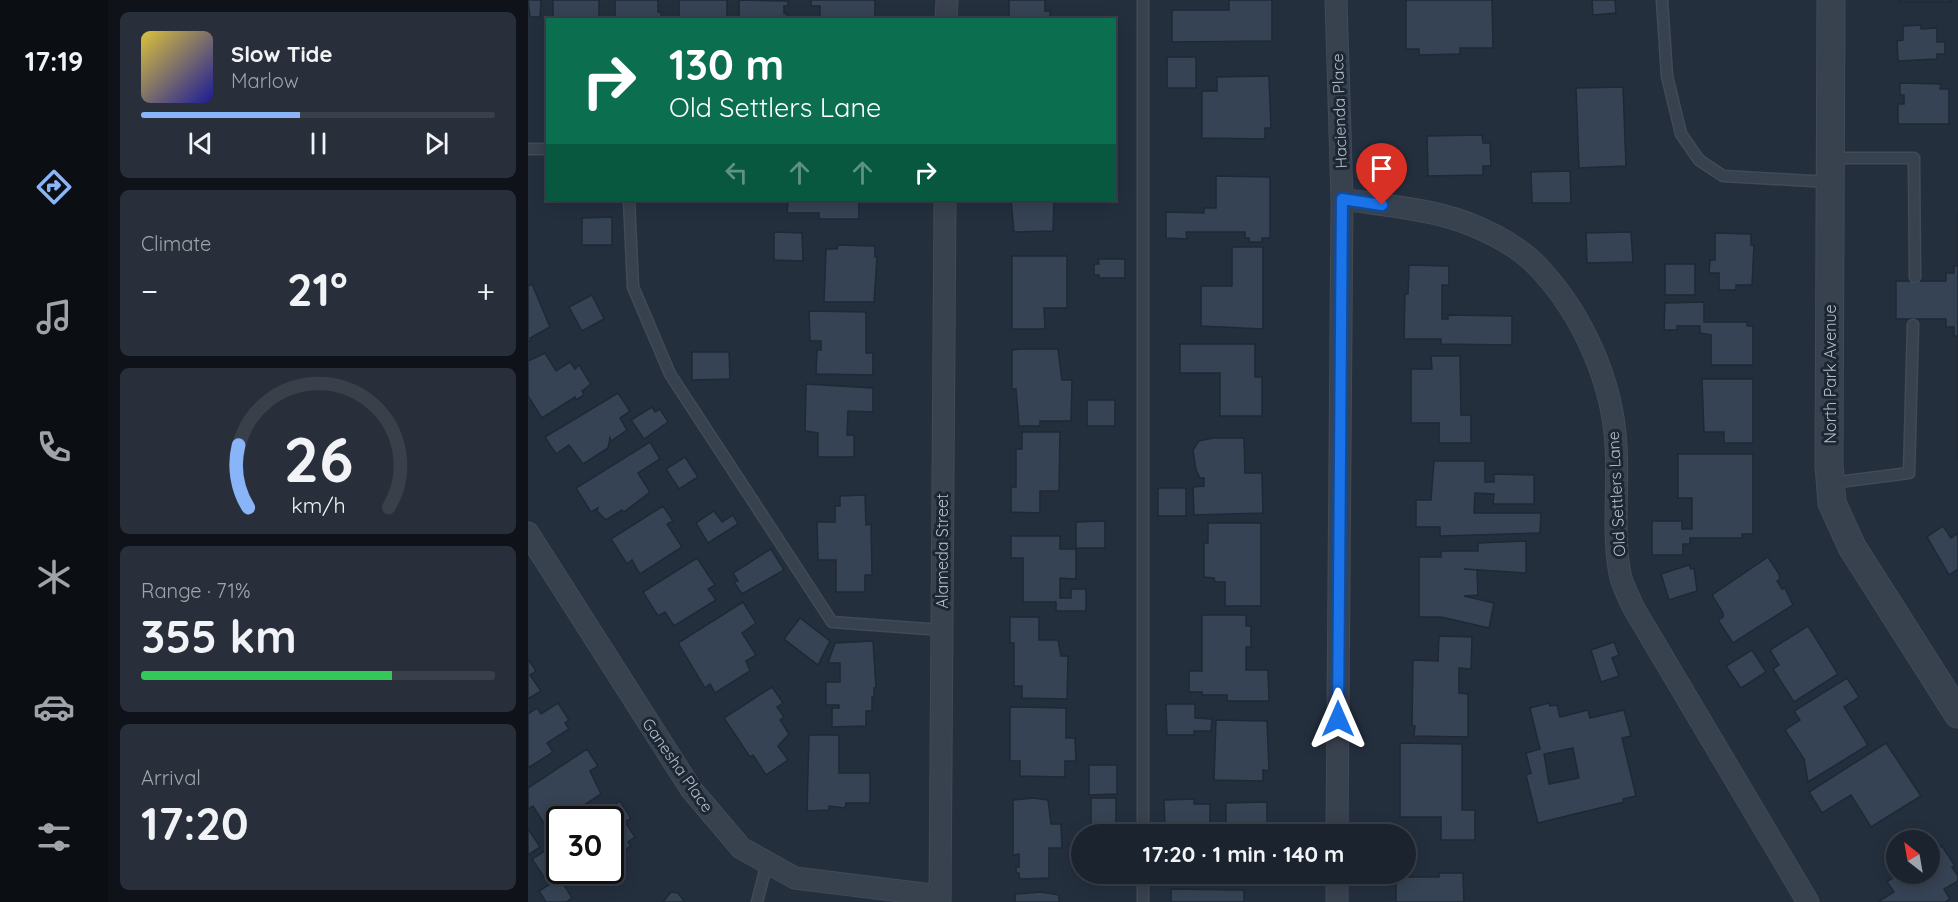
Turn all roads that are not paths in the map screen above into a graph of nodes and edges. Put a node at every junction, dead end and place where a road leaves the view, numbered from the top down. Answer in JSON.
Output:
{"nodes":[{"id":1,"x":947,"y":0,"type":"edge"},
{"id":2,"x":1143,"y":0,"type":"edge"},
{"id":3,"x":1336,"y":0,"type":"edge"},
{"id":4,"x":1662,"y":0,"type":"edge"},
{"id":5,"x":1831,"y":0,"type":"edge"},
{"id":6,"x":946,"y":18,"type":"edge"},
{"id":7,"x":528,"y":149,"type":"edge"},
{"id":8,"x":546,"y":149,"type":"edge"},
{"id":9,"x":1830,"y":170,"type":"junction"},
{"id":10,"x":1342,"y":199,"type":"junction"},
{"id":11,"x":629,"y":201,"type":"edge"},
{"id":12,"x":945,"y":201,"type":"edge"},
{"id":13,"x":1915,"y":277,"type":"dead end"},
{"id":14,"x":1913,"y":325,"type":"dead end"},
{"id":15,"x":1831,"y":483,"type":"junction"},
{"id":16,"x":528,"y":533,"type":"edge"},
{"id":17,"x":942,"y":630,"type":"junction"},
{"id":18,"x":1958,"y":714,"type":"edge"},
{"id":19,"x":1143,"y":824,"type":"edge"},
{"id":20,"x":1337,"y":824,"type":"edge"},
{"id":21,"x":767,"y":863,"type":"junction"},
{"id":22,"x":1143,"y":884,"type":"edge"},
{"id":23,"x":1337,"y":884,"type":"edge"},
{"id":24,"x":940,"y":899,"type":"edge"},
{"id":25,"x":757,"y":902,"type":"edge"},
{"id":26,"x":1143,"y":902,"type":"edge"},
{"id":27,"x":1337,"y":902,"type":"edge"},
{"id":28,"x":1808,"y":902,"type":"edge"}],
"edges":[{"from":1,"to":6,"type":"street"},
{"from":2,"to":19,"type":"lane"},
{"from":3,"to":10,"type":"street","name":"Hacienda Place"},
{"from":4,"to":9,"type":"lane"},
{"from":5,"to":9,"type":"street","name":"North Park Avenue"},
{"from":7,"to":8,"type":"lane"},
{"from":9,"to":13,"type":"lane"},
{"from":9,"to":15,"type":"street","name":"North Park Avenue"},
{"from":10,"to":20,"type":"street","name":"Hacienda Place"},
{"from":10,"to":28,"type":"street","name":"Old Settlers Lane"},
{"from":11,"to":17,"type":"lane"},
{"from":12,"to":17,"type":"street","name":"Alameda Street"},
{"from":14,"to":15,"type":"lane"},
{"from":15,"to":18,"type":"street","name":"North Park Avenue"},
{"from":16,"to":21,"type":"street","name":"Ganesha Place"},
{"from":17,"to":24,"type":"street","name":"Alameda Street"},
{"from":21,"to":24,"type":"street","name":"Ganesha Place"},
{"from":21,"to":25,"type":"lane"},
{"from":22,"to":26,"type":"lane"},
{"from":23,"to":27,"type":"street"}]}
